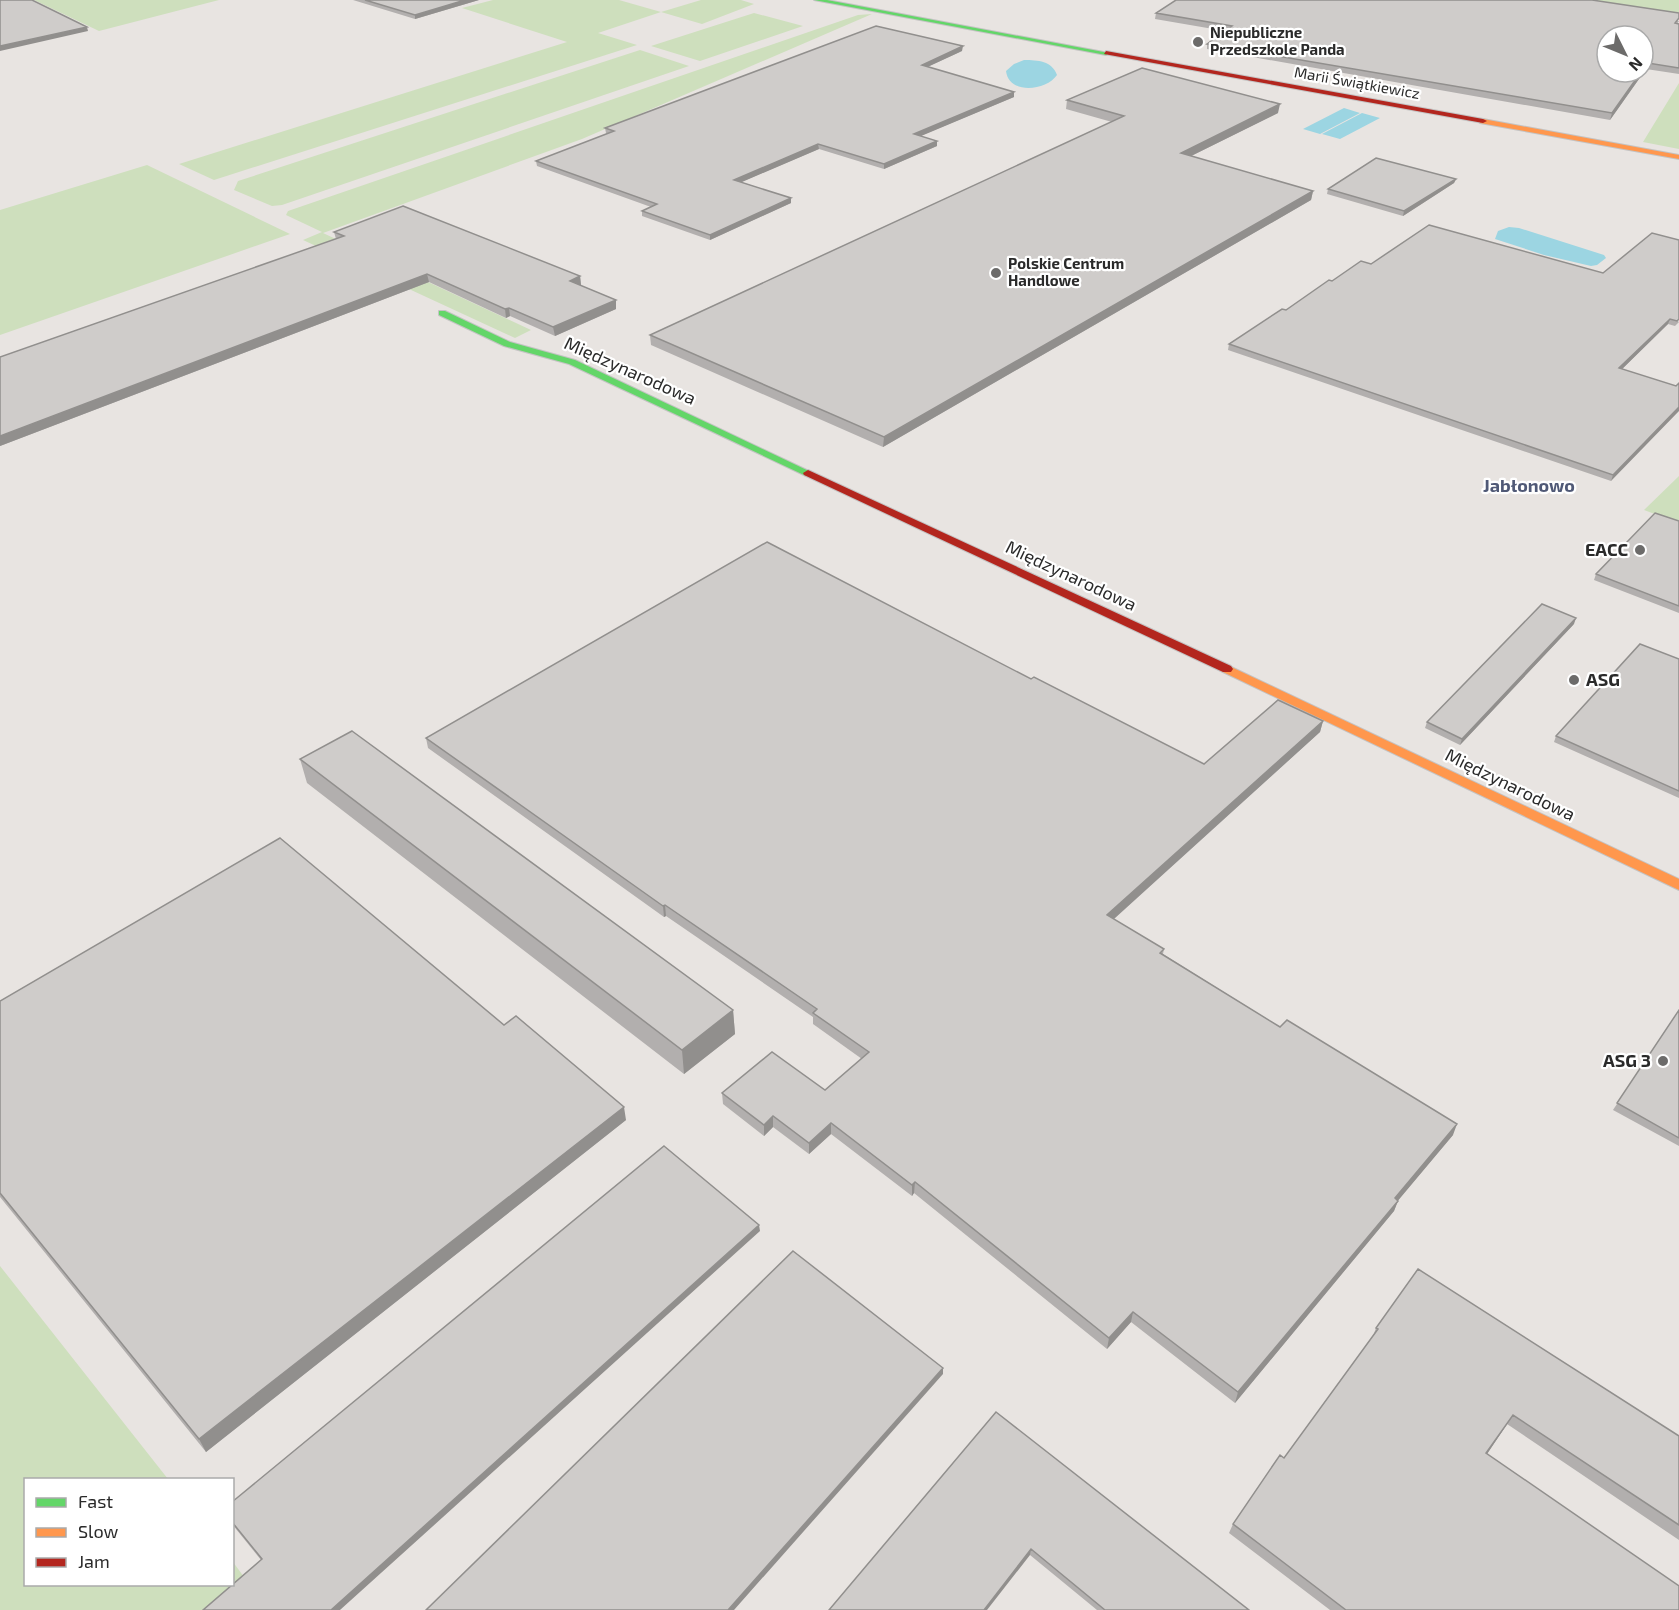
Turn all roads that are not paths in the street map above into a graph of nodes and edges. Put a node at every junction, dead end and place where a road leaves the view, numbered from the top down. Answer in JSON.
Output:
{"nodes":[{"id":1,"x":817,"y":0,"type":"edge"},
{"id":2,"x":1679,"y":157,"type":"edge"},
{"id":3,"x":442,"y":313,"type":"dead end"},
{"id":4,"x":1679,"y":885,"type":"edge"}],
"edges":[{"from":1,"to":2,"type":"street","name":"Marii Świątkiewicz"},
{"from":3,"to":4,"type":"street","name":"Międzynarodowa"}]}
